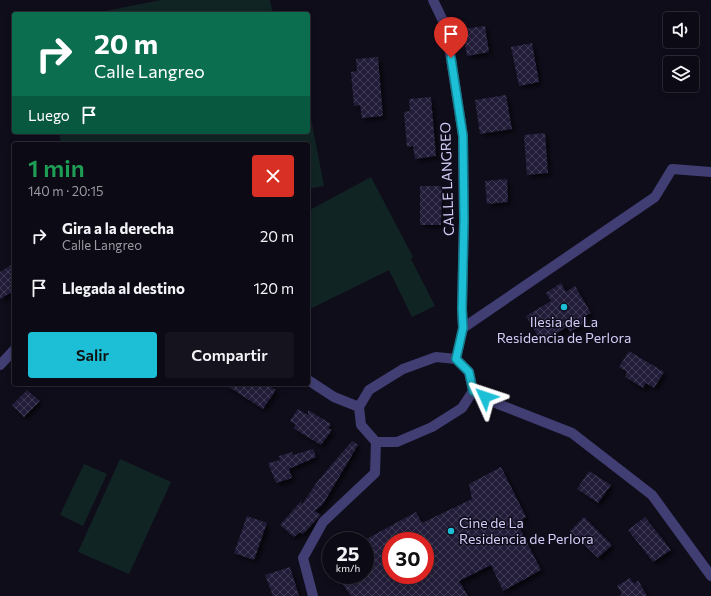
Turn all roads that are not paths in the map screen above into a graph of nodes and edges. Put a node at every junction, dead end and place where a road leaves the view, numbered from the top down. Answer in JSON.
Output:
{"nodes":[{"id":1,"x":433,"y":0,"type":"edge"},
{"id":2,"x":711,"y":172,"type":"edge"},
{"id":3,"x":463,"y":328,"type":"junction"},
{"id":4,"x":12,"y":352,"type":"edge"},
{"id":5,"x":456,"y":359,"type":"junction"},
{"id":6,"x":0,"y":365,"type":"edge"},
{"id":7,"x":310,"y":381,"type":"edge"},
{"id":8,"x":473,"y":391,"type":"junction"},
{"id":9,"x":360,"y":408,"type":"junction"},
{"id":10,"x":376,"y":442,"type":"junction"},
{"id":11,"x":711,"y":576,"type":"edge"},
{"id":12,"x":313,"y":596,"type":"edge"}],
"edges":[{"from":1,"to":3,"type":"street","name":"CALLE LANGREO"},
{"from":2,"to":3,"type":"street"},
{"from":3,"to":5,"type":"street","name":"CALLE LANGREO"},
{"from":4,"to":6,"type":"street"},
{"from":5,"to":8,"type":"street"},
{"from":5,"to":9,"type":"street"},
{"from":7,"to":9,"type":"street"},
{"from":8,"to":10,"type":"street"},
{"from":8,"to":11,"type":"street"},
{"from":9,"to":10,"type":"street"},
{"from":10,"to":12,"type":"street"}]}
